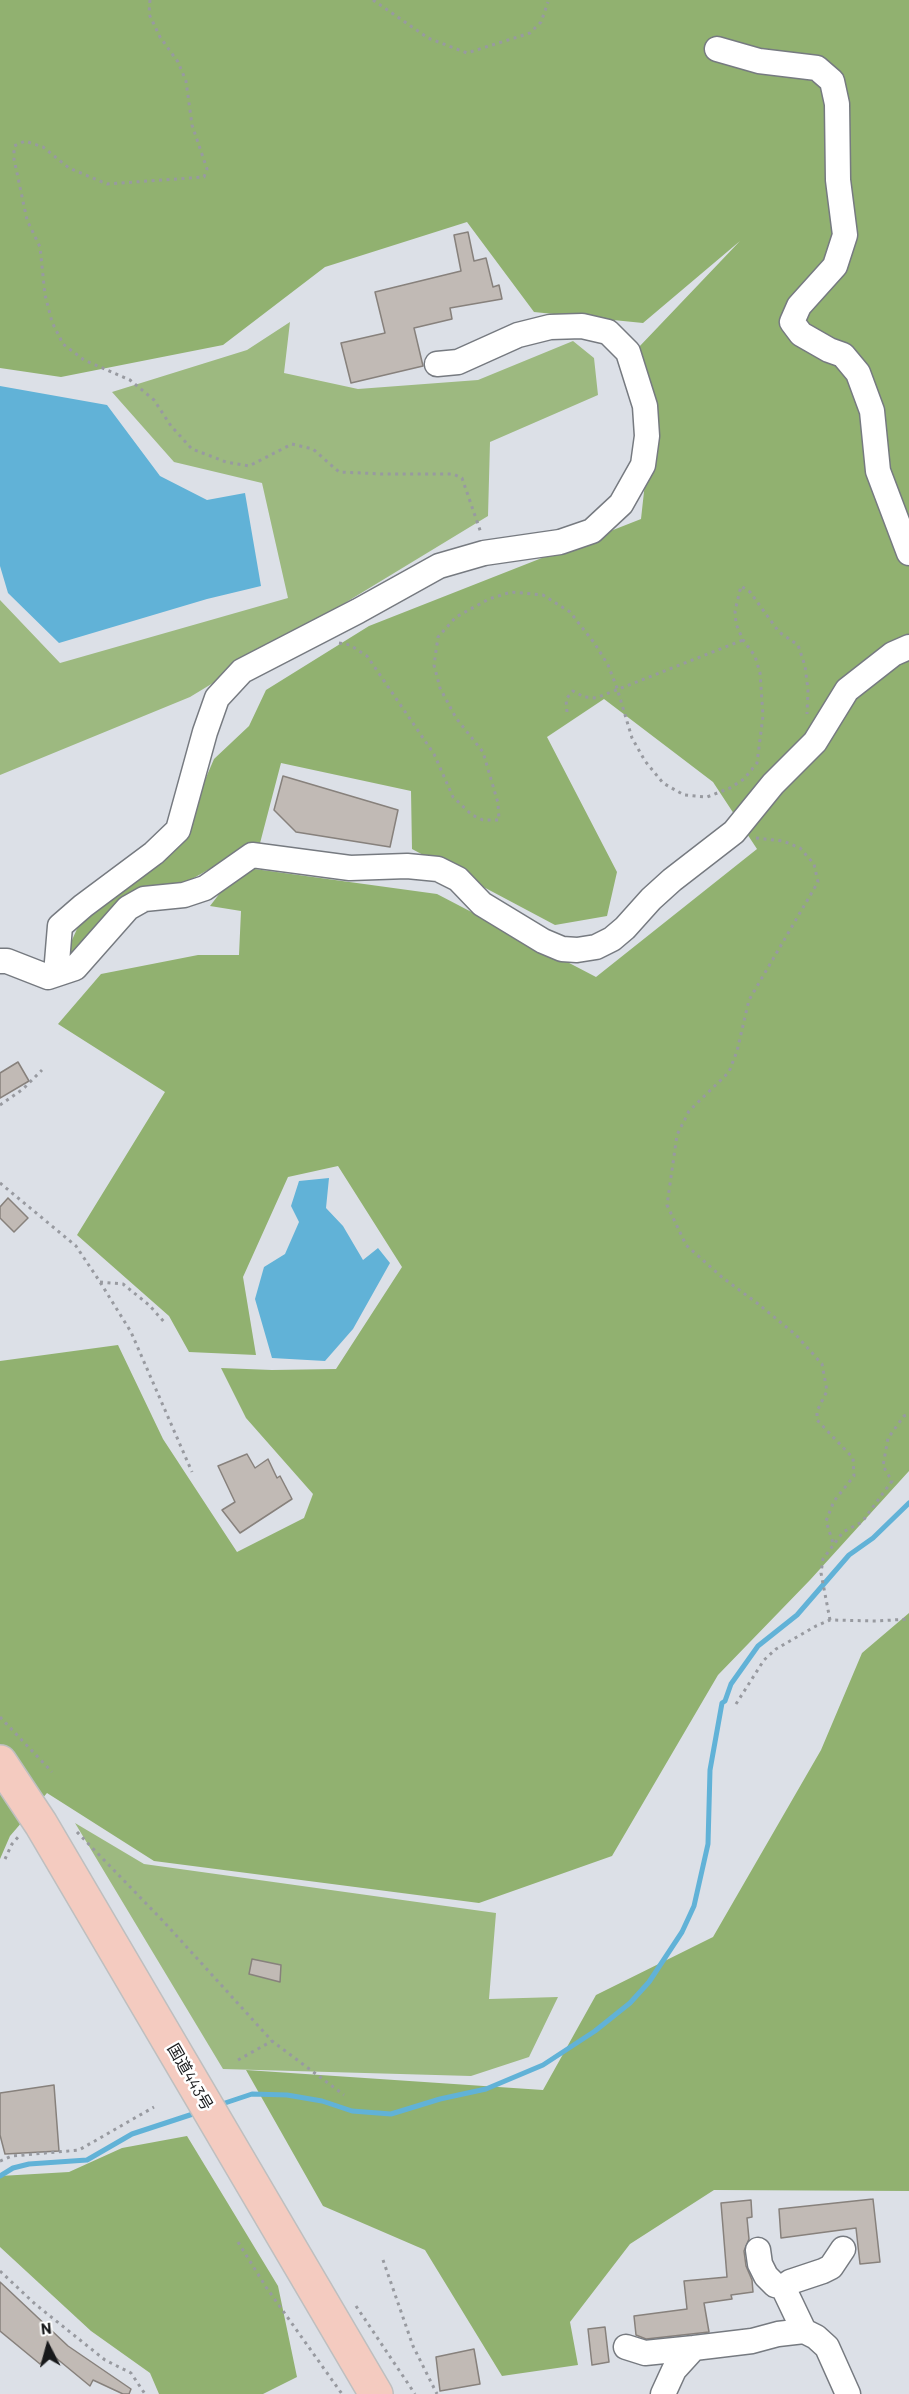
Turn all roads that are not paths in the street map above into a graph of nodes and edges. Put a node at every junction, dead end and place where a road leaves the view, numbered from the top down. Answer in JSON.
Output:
{"nodes":[{"id":1,"x":717,"y":49,"type":"dead end"},
{"id":2,"x":437,"y":364,"type":"dead end"},
{"id":3,"x":909,"y":553,"type":"edge"},
{"id":4,"x":909,"y":646,"type":"edge"},
{"id":5,"x":0,"y":961,"type":"edge"},
{"id":6,"x":56,"y":974,"type":"junction"},
{"id":7,"x":0,"y":1762,"type":"edge"},
{"id":8,"x":843,"y":2249,"type":"dead end"},
{"id":9,"x":758,"y":2250,"type":"dead end"},
{"id":10,"x":783,"y":2287,"type":"junction"},
{"id":11,"x":804,"y":2331,"type":"junction"},
{"id":12,"x":626,"y":2347,"type":"dead end"},
{"id":13,"x":694,"y":2348,"type":"junction"},
{"id":14,"x":376,"y":2394,"type":"edge"},
{"id":15,"x":663,"y":2394,"type":"edge"},
{"id":16,"x":848,"y":2394,"type":"edge"}],
"edges":[{"from":1,"to":3,"type":"street"},
{"from":2,"to":6,"type":"street"},
{"from":4,"to":6,"type":"street"},
{"from":5,"to":6,"type":"street"},
{"from":7,"to":14,"type":"highway","name":"国道443号"},
{"from":8,"to":10,"type":"street"},
{"from":9,"to":10,"type":"street"},
{"from":10,"to":11,"type":"street"},
{"from":11,"to":13,"type":"street"},
{"from":11,"to":16,"type":"street"},
{"from":12,"to":13,"type":"street"},
{"from":13,"to":15,"type":"street"}]}
